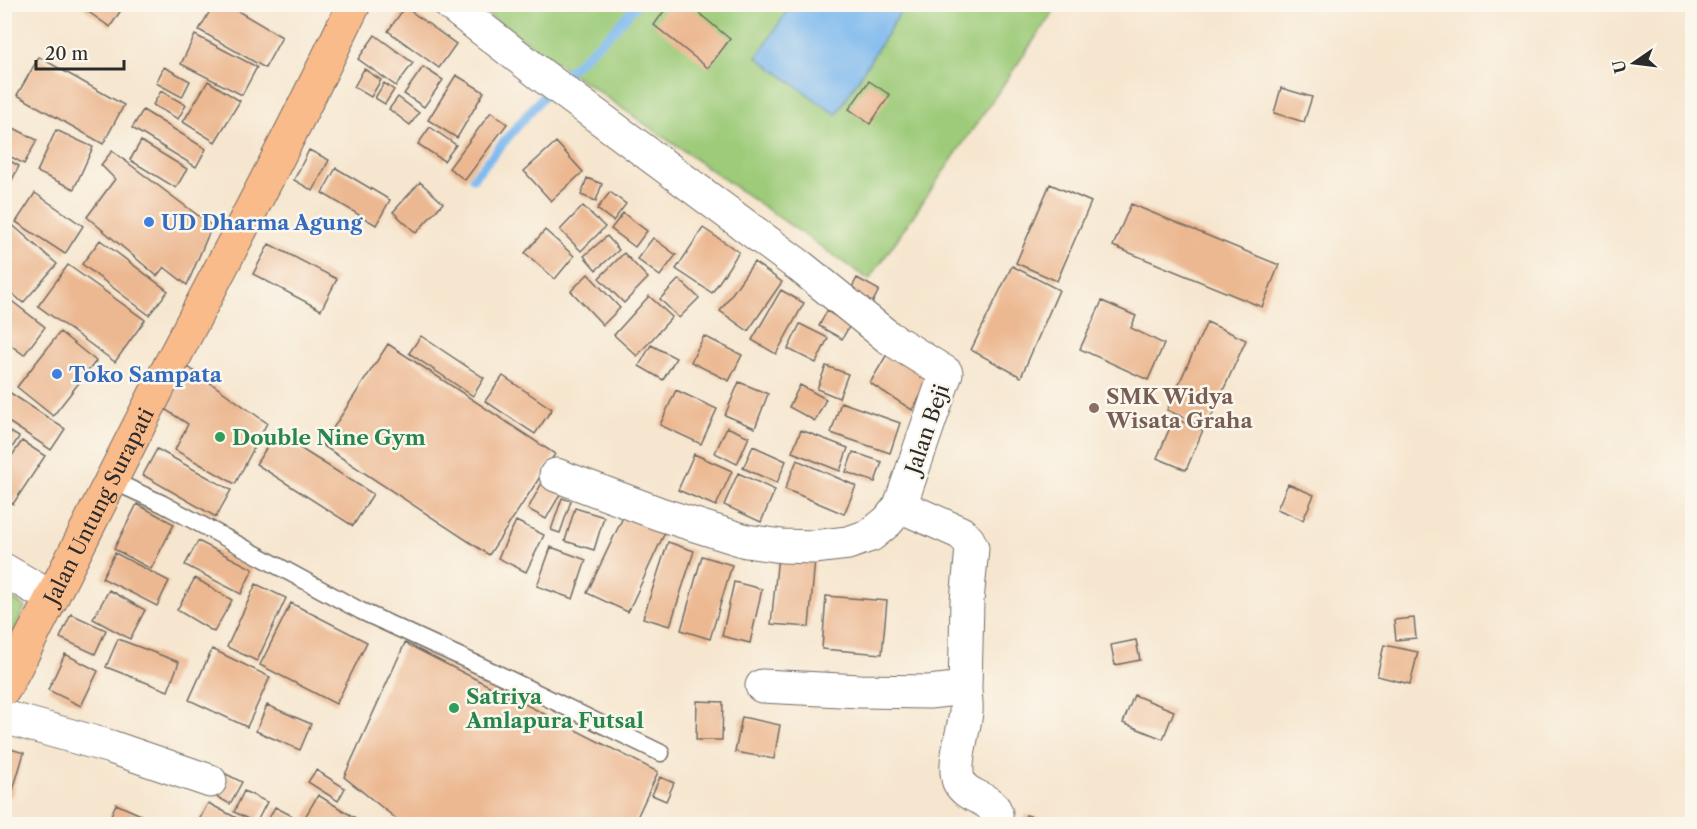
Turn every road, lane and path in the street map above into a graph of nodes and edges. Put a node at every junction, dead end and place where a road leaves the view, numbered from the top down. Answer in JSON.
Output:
{"nodes":[{"id":1,"x":354,"y":4,"type":"edge"},
{"id":2,"x":450,"y":4,"type":"edge"},
{"id":3,"x":556,"y":475,"type":"dead end"},
{"id":4,"x":111,"y":480,"type":"junction"},
{"id":5,"x":900,"y":506,"type":"junction"},
{"id":6,"x":4,"y":570,"type":"edge"},
{"id":7,"x":52,"y":598,"type":"junction"},
{"id":8,"x":762,"y":686,"type":"dead end"},
{"id":9,"x":4,"y":688,"type":"edge"},
{"id":10,"x":965,"y":688,"type":"junction"},
{"id":11,"x":4,"y":717,"type":"edge"},
{"id":12,"x":661,"y":753,"type":"dead end"},
{"id":13,"x":210,"y":781,"type":"dead end"},
{"id":14,"x":995,"y":825,"type":"edge"}],
"edges":[{"from":1,"to":4,"type":"highway","name":"Jalan Untung Surapati"},
{"from":2,"to":5,"type":"street","name":"Jalan Beji"},
{"from":3,"to":5,"type":"street","name":"Jalan Beji"},
{"from":4,"to":7,"type":"highway","name":"Jalan Untung Surapati"},
{"from":4,"to":12,"type":"lane"},
{"from":5,"to":10,"type":"street"},
{"from":6,"to":7,"type":"street"},
{"from":7,"to":9,"type":"highway","name":"Jalan Untung Surapati"},
{"from":8,"to":10,"type":"street"},
{"from":10,"to":14,"type":"street"},
{"from":11,"to":13,"type":"street"}]}
